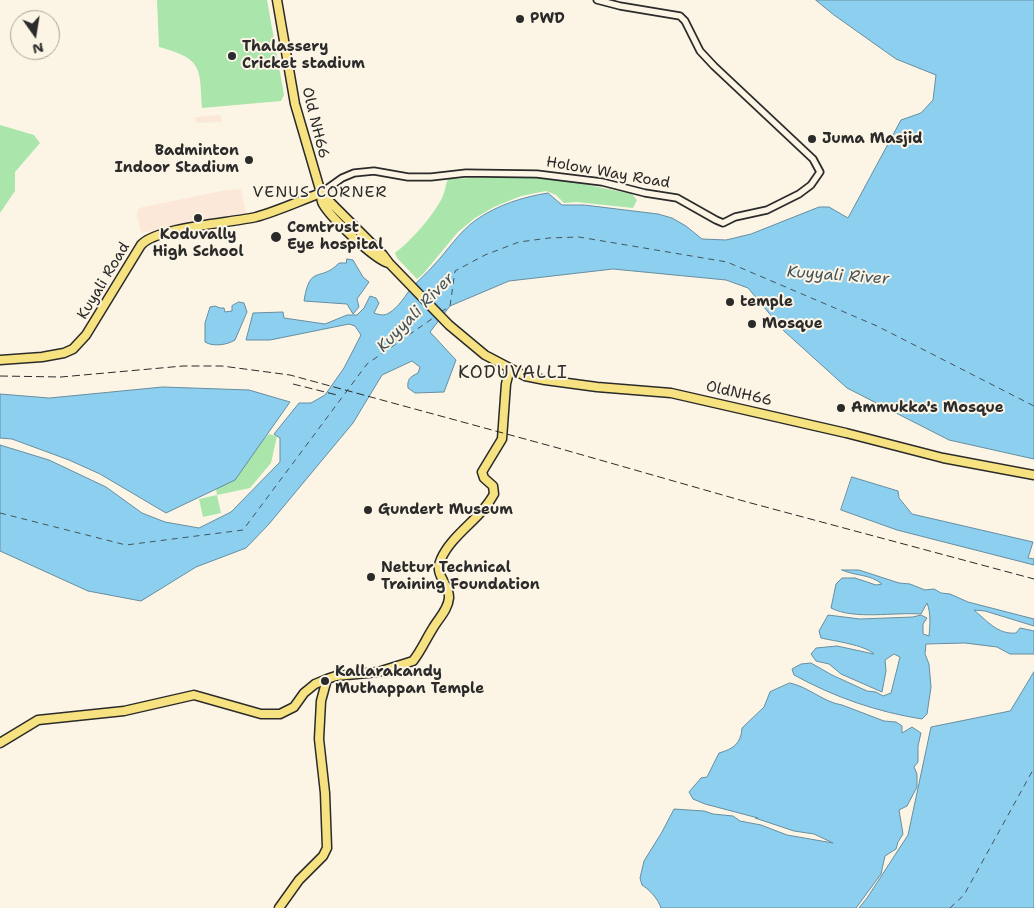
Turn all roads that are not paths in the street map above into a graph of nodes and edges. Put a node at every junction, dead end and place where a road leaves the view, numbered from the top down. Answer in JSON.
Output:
{"nodes":[{"id":1,"x":277,"y":0,"type":"edge"},
{"id":2,"x":596,"y":0,"type":"edge"},
{"id":3,"x":321,"y":193,"type":"junction"},
{"id":4,"x":449,"y":325,"type":"joint"},
{"id":5,"x":0,"y":360,"type":"edge"},
{"id":6,"x":510,"y":368,"type":"junction"},
{"id":7,"x":1034,"y":475,"type":"edge"},
{"id":8,"x":327,"y":679,"type":"junction"},
{"id":9,"x":0,"y":743,"type":"edge"},
{"id":10,"x":279,"y":908,"type":"edge"}],
"edges":[{"from":1,"to":3,"type":"main road","name":"Old NH66"},
{"from":2,"to":3,"type":"street","name":"Holow Way Road"},
{"from":3,"to":4,"type":"main road","name":"Old NH66"},
{"from":3,"to":5,"type":"main road","name":"Kuyali Road"},
{"from":4,"to":6,"type":"main road","name":"OldNH66"},
{"from":6,"to":7,"type":"main road","name":"OldNH66"},
{"from":6,"to":8,"type":"main road"},
{"from":8,"to":9,"type":"main road"},
{"from":8,"to":10,"type":"main road"}]}
